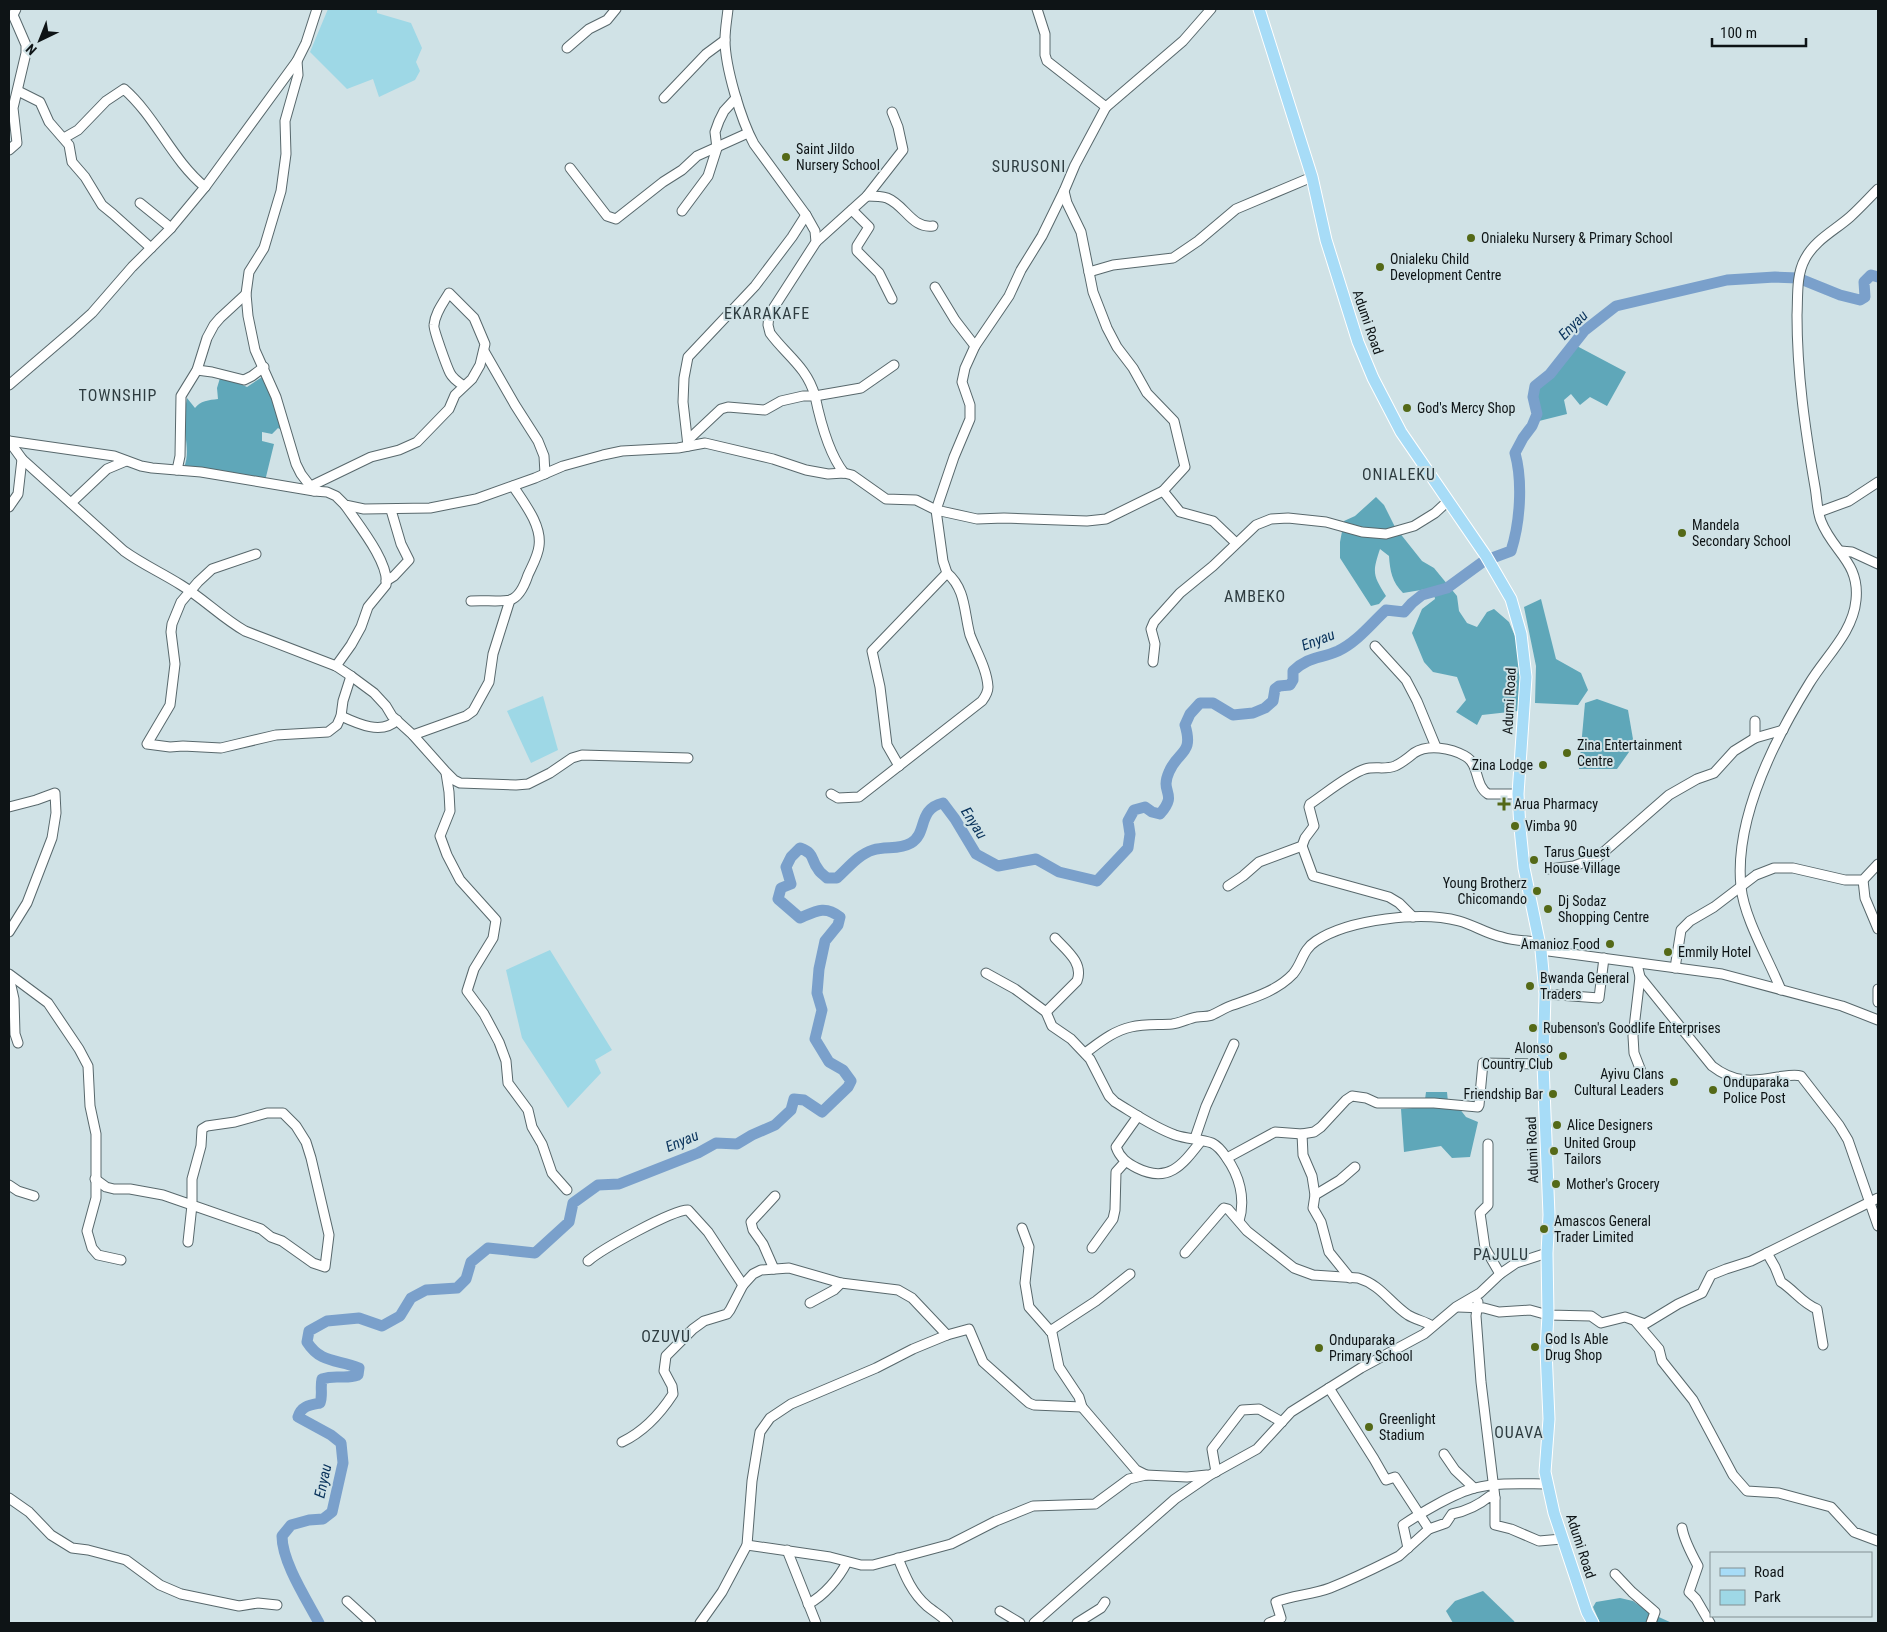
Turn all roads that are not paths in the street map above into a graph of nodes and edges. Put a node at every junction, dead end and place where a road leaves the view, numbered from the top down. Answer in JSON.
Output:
{"nodes":[{"id":1,"x":317,"y":9,"type":"edge"},
{"id":2,"x":616,"y":9,"type":"edge"},
{"id":3,"x":728,"y":9,"type":"edge"},
{"id":4,"x":1037,"y":9,"type":"edge"},
{"id":5,"x":1211,"y":9,"type":"edge"},
{"id":6,"x":1259,"y":9,"type":"edge"},
{"id":7,"x":12,"y":12,"type":"edge"},
{"id":8,"x":725,"y":40,"type":"junction"},
{"id":9,"x":567,"y":48,"type":"dead end"},
{"id":10,"x":297,"y":61,"type":"junction"},
{"id":11,"x":18,"y":91,"type":"junction"},
{"id":12,"x":664,"y":98,"type":"dead end"},
{"id":13,"x":736,"y":98,"type":"junction"},
{"id":14,"x":1106,"y":107,"type":"junction"},
{"id":15,"x":892,"y":112,"type":"dead end"},
{"id":16,"x":748,"y":133,"type":"junction"},
{"id":17,"x":64,"y":138,"type":"junction"},
{"id":18,"x":717,"y":148,"type":"junction"},
{"id":19,"x":9,"y":150,"type":"edge"},
{"id":20,"x":570,"y":168,"type":"dead end"},
{"id":21,"x":1312,"y":178,"type":"junction"},
{"id":22,"x":205,"y":187,"type":"junction"},
{"id":23,"x":1878,"y":189,"type":"edge"},
{"id":24,"x":1064,"y":191,"type":"junction"},
{"id":25,"x":867,"y":196,"type":"junction"},
{"id":26,"x":140,"y":203,"type":"dead end"},
{"id":27,"x":852,"y":210,"type":"junction"},
{"id":28,"x":682,"y":211,"type":"dead end"},
{"id":29,"x":806,"y":215,"type":"junction"},
{"id":30,"x":933,"y":226,"type":"dead end"},
{"id":31,"x":171,"y":228,"type":"junction"},
{"id":32,"x":816,"y":242,"type":"junction"},
{"id":33,"x":151,"y":248,"type":"junction"},
{"id":34,"x":1088,"y":272,"type":"junction"},
{"id":35,"x":935,"y":287,"type":"dead end"},
{"id":36,"x":246,"y":294,"type":"junction"},
{"id":37,"x":892,"y":299,"type":"dead end"},
{"id":38,"x":975,"y":346,"type":"junction"},
{"id":39,"x":484,"y":351,"type":"junction"},
{"id":40,"x":894,"y":365,"type":"dead end"},
{"id":41,"x":264,"y":367,"type":"junction"},
{"id":42,"x":197,"y":370,"type":"junction"},
{"id":43,"x":9,"y":385,"type":"edge"},
{"id":44,"x":464,"y":386,"type":"junction"},
{"id":45,"x":815,"y":396,"type":"junction"},
{"id":46,"x":9,"y":441,"type":"edge"},
{"id":47,"x":688,"y":443,"type":"junction"},
{"id":48,"x":22,"y":459,"type":"junction"},
{"id":49,"x":126,"y":461,"type":"junction"},
{"id":50,"x":177,"y":470,"type":"junction"},
{"id":51,"x":844,"y":473,"type":"junction"},
{"id":52,"x":545,"y":474,"type":"junction"},
{"id":53,"x":1878,"y":482,"type":"edge"},
{"id":54,"x":512,"y":486,"type":"junction"},
{"id":55,"x":312,"y":488,"type":"junction"},
{"id":56,"x":1164,"y":491,"type":"junction"},
{"id":57,"x":1448,"y":501,"type":"junction"},
{"id":58,"x":71,"y":503,"type":"junction"},
{"id":59,"x":345,"y":505,"type":"junction"},
{"id":60,"x":9,"y":507,"type":"edge"},
{"id":61,"x":391,"y":510,"type":"junction"},
{"id":62,"x":936,"y":510,"type":"junction"},
{"id":63,"x":1819,"y":512,"type":"junction"},
{"id":64,"x":1236,"y":543,"type":"junction"},
{"id":65,"x":1841,"y":551,"type":"junction"},
{"id":66,"x":256,"y":554,"type":"dead end"},
{"id":67,"x":1878,"y":564,"type":"edge"},
{"id":68,"x":947,"y":573,"type":"junction"},
{"id":69,"x":386,"y":581,"type":"junction"},
{"id":70,"x":189,"y":591,"type":"junction"},
{"id":71,"x":510,"y":600,"type":"junction"},
{"id":72,"x":471,"y":602,"type":"dead end"},
{"id":73,"x":1375,"y":646,"type":"dead end"},
{"id":74,"x":1153,"y":662,"type":"dead end"},
{"id":75,"x":336,"y":666,"type":"junction"},
{"id":76,"x":351,"y":676,"type":"junction"},
{"id":77,"x":342,"y":716,"type":"junction"},
{"id":78,"x":397,"y":720,"type":"junction"},
{"id":79,"x":1755,"y":721,"type":"dead end"},
{"id":80,"x":1783,"y":730,"type":"junction"},
{"id":81,"x":413,"y":735,"type":"junction"},
{"id":82,"x":1756,"y":738,"type":"junction"},
{"id":83,"x":1436,"y":748,"type":"junction"},
{"id":84,"x":688,"y":758,"type":"dead end"},
{"id":85,"x":899,"y":766,"type":"junction"},
{"id":86,"x":446,"y":772,"type":"junction"},
{"id":87,"x":831,"y":794,"type":"dead end"},
{"id":88,"x":1518,"y":794,"type":"junction"},
{"id":89,"x":9,"y":808,"type":"edge"},
{"id":90,"x":1302,"y":846,"type":"junction"},
{"id":91,"x":1878,"y":864,"type":"edge"},
{"id":92,"x":1549,"y":869,"type":"dead end"},
{"id":93,"x":1863,"y":880,"type":"junction"},
{"id":94,"x":1228,"y":886,"type":"dead end"},
{"id":95,"x":1741,"y":887,"type":"junction"},
{"id":96,"x":1413,"y":916,"type":"junction"},
{"id":97,"x":1878,"y":929,"type":"edge"},
{"id":98,"x":9,"y":932,"type":"edge"},
{"id":99,"x":1055,"y":938,"type":"dead end"},
{"id":100,"x":1540,"y":946,"type":"junction"},
{"id":101,"x":1604,"y":958,"type":"junction"},
{"id":102,"x":1637,"y":964,"type":"junction"},
{"id":103,"x":1674,"y":968,"type":"junction"},
{"id":104,"x":986,"y":973,"type":"dead end"},
{"id":105,"x":9,"y":976,"type":"edge"},
{"id":106,"x":1640,"y":977,"type":"junction"},
{"id":107,"x":1878,"y":988,"type":"edge"},
{"id":108,"x":1781,"y":990,"type":"junction"},
{"id":109,"x":1545,"y":994,"type":"junction"},
{"id":110,"x":1878,"y":1002,"type":"edge"},
{"id":111,"x":1046,"y":1012,"type":"junction"},
{"id":112,"x":1878,"y":1020,"type":"edge"},
{"id":113,"x":18,"y":1043,"type":"dead end"},
{"id":114,"x":1234,"y":1044,"type":"dead end"},
{"id":115,"x":1085,"y":1053,"type":"junction"},
{"id":116,"x":1543,"y":1064,"type":"junction"},
{"id":117,"x":1641,"y":1071,"type":"dead end"},
{"id":118,"x":1138,"y":1116,"type":"junction"},
{"id":119,"x":1302,"y":1134,"type":"junction"},
{"id":120,"x":1198,"y":1139,"type":"junction"},
{"id":121,"x":1488,"y":1144,"type":"dead end"},
{"id":122,"x":1227,"y":1158,"type":"junction"},
{"id":123,"x":1125,"y":1162,"type":"junction"},
{"id":124,"x":1355,"y":1167,"type":"dead end"},
{"id":125,"x":95,"y":1180,"type":"junction"},
{"id":126,"x":9,"y":1185,"type":"edge"},
{"id":127,"x":567,"y":1190,"type":"dead end"},
{"id":128,"x":1315,"y":1195,"type":"junction"},
{"id":129,"x":34,"y":1196,"type":"dead end"},
{"id":130,"x":775,"y":1196,"type":"dead end"},
{"id":131,"x":1878,"y":1198,"type":"edge"},
{"id":132,"x":1869,"y":1203,"type":"junction"},
{"id":133,"x":192,"y":1205,"type":"junction"},
{"id":134,"x":1239,"y":1221,"type":"junction"},
{"id":135,"x":1878,"y":1226,"type":"edge"},
{"id":136,"x":1022,"y":1228,"type":"dead end"},
{"id":137,"x":188,"y":1242,"type":"dead end"},
{"id":138,"x":1092,"y":1248,"type":"dead end"},
{"id":139,"x":1185,"y":1253,"type":"dead end"},
{"id":140,"x":1547,"y":1253,"type":"junction"},
{"id":141,"x":1767,"y":1253,"type":"junction"},
{"id":142,"x":121,"y":1260,"type":"dead end"},
{"id":143,"x":588,"y":1261,"type":"dead end"},
{"id":144,"x":774,"y":1269,"type":"junction"},
{"id":145,"x":1130,"y":1274,"type":"dead end"},
{"id":146,"x":1500,"y":1274,"type":"junction"},
{"id":147,"x":1350,"y":1278,"type":"junction"},
{"id":148,"x":841,"y":1283,"type":"junction"},
{"id":149,"x":743,"y":1285,"type":"junction"},
{"id":150,"x":1480,"y":1293,"type":"junction"},
{"id":151,"x":810,"y":1303,"type":"dead end"},
{"id":152,"x":1456,"y":1307,"type":"junction"},
{"id":153,"x":1476,"y":1307,"type":"junction"},
{"id":154,"x":1548,"y":1315,"type":"junction"},
{"id":155,"x":1636,"y":1322,"type":"junction"},
{"id":156,"x":1432,"y":1326,"type":"junction"},
{"id":157,"x":1050,"y":1331,"type":"junction"},
{"id":158,"x":947,"y":1335,"type":"junction"},
{"id":159,"x":1823,"y":1345,"type":"dead end"},
{"id":160,"x":1328,"y":1388,"type":"junction"},
{"id":161,"x":1082,"y":1407,"type":"junction"},
{"id":162,"x":1282,"y":1422,"type":"junction"},
{"id":163,"x":622,"y":1442,"type":"dead end"},
{"id":164,"x":1444,"y":1454,"type":"dead end"},
{"id":165,"x":1213,"y":1473,"type":"junction"},
{"id":166,"x":1146,"y":1475,"type":"junction"},
{"id":167,"x":1548,"y":1484,"type":"junction"},
{"id":168,"x":1494,"y":1485,"type":"junction"},
{"id":169,"x":1474,"y":1488,"type":"junction"},
{"id":170,"x":9,"y":1498,"type":"edge"},
{"id":171,"x":1495,"y":1498,"type":"junction"},
{"id":172,"x":1419,"y":1514,"type":"junction"},
{"id":173,"x":1682,"y":1528,"type":"dead end"},
{"id":174,"x":1429,"y":1529,"type":"junction"},
{"id":175,"x":1562,"y":1539,"type":"junction"},
{"id":176,"x":1878,"y":1541,"type":"edge"},
{"id":177,"x":747,"y":1545,"type":"junction"},
{"id":178,"x":1408,"y":1548,"type":"junction"},
{"id":179,"x":787,"y":1550,"type":"junction"},
{"id":180,"x":898,"y":1558,"type":"junction"},
{"id":181,"x":847,"y":1562,"type":"junction"},
{"id":182,"x":1615,"y":1574,"type":"dead end"},
{"id":183,"x":347,"y":1601,"type":"dead end"},
{"id":184,"x":1105,"y":1602,"type":"dead end"},
{"id":185,"x":808,"y":1604,"type":"junction"},
{"id":186,"x":277,"y":1605,"type":"dead end"},
{"id":187,"x":1000,"y":1611,"type":"dead end"},
{"id":188,"x":372,"y":1623,"type":"edge"},
{"id":189,"x":700,"y":1623,"type":"edge"},
{"id":190,"x":816,"y":1623,"type":"edge"},
{"id":191,"x":948,"y":1623,"type":"edge"},
{"id":192,"x":1020,"y":1623,"type":"edge"},
{"id":193,"x":1034,"y":1623,"type":"edge"},
{"id":194,"x":1077,"y":1623,"type":"edge"},
{"id":195,"x":1269,"y":1623,"type":"edge"},
{"id":196,"x":1593,"y":1623,"type":"edge"},
{"id":197,"x":1651,"y":1623,"type":"edge"},
{"id":198,"x":1710,"y":1623,"type":"edge"}],
"edges":[{"from":1,"to":10,"type":"street"},
{"from":2,"to":9,"type":"street"},
{"from":3,"to":8,"type":"street"},
{"from":4,"to":14,"type":"street"},
{"from":5,"to":14,"type":"street"},
{"from":6,"to":21,"type":"main road","name":"Adumi Road"},
{"from":7,"to":11,"type":"street"},
{"from":8,"to":12,"type":"street"},
{"from":8,"to":13,"type":"street"},
{"from":10,"to":22,"type":"street"},
{"from":10,"to":36,"type":"street"},
{"from":11,"to":17,"type":"street"},
{"from":11,"to":19,"type":"street"},
{"from":13,"to":16,"type":"street"},
{"from":13,"to":18,"type":"street"},
{"from":14,"to":24,"type":"street"},
{"from":15,"to":25,"type":"street"},
{"from":16,"to":18,"type":"street"},
{"from":16,"to":29,"type":"street"},
{"from":17,"to":22,"type":"street"},
{"from":17,"to":33,"type":"street"},
{"from":18,"to":20,"type":"street"},
{"from":18,"to":28,"type":"street"},
{"from":21,"to":34,"type":"street"},
{"from":21,"to":57,"type":"main road","name":"Adumi Road"},
{"from":22,"to":31,"type":"street"},
{"from":23,"to":63,"type":"street"},
{"from":24,"to":34,"type":"street"},
{"from":24,"to":38,"type":"street"},
{"from":25,"to":27,"type":"street"},
{"from":25,"to":30,"type":"street"},
{"from":26,"to":31,"type":"street"},
{"from":27,"to":32,"type":"street"},
{"from":27,"to":37,"type":"street"},
{"from":29,"to":32,"type":"street"},
{"from":29,"to":47,"type":"street"},
{"from":31,"to":33,"type":"street"},
{"from":32,"to":45,"type":"street"},
{"from":33,"to":43,"type":"street"},
{"from":34,"to":56,"type":"street"},
{"from":35,"to":38,"type":"street"},
{"from":36,"to":41,"type":"street"},
{"from":36,"to":42,"type":"street"},
{"from":38,"to":62,"type":"street"},
{"from":39,"to":44,"type":"street"},
{"from":39,"to":44,"type":"street"},
{"from":39,"to":52,"type":"street"},
{"from":40,"to":45,"type":"street"},
{"from":41,"to":42,"type":"street"},
{"from":41,"to":55,"type":"street"},
{"from":42,"to":50,"type":"street"},
{"from":44,"to":55,"type":"street"},
{"from":45,"to":47,"type":"street"},
{"from":45,"to":51,"type":"street"},
{"from":46,"to":48,"type":"street"},
{"from":46,"to":49,"type":"street"},
{"from":47,"to":51,"type":"street"},
{"from":47,"to":52,"type":"street"},
{"from":48,"to":58,"type":"street"},
{"from":48,"to":60,"type":"street"},
{"from":49,"to":50,"type":"street"},
{"from":49,"to":58,"type":"street"},
{"from":50,"to":55,"type":"street"},
{"from":51,"to":62,"type":"street"},
{"from":52,"to":54,"type":"street"},
{"from":53,"to":63,"type":"street"},
{"from":54,"to":61,"type":"street"},
{"from":54,"to":71,"type":"street"},
{"from":55,"to":59,"type":"street"},
{"from":56,"to":62,"type":"street"},
{"from":56,"to":64,"type":"street"},
{"from":57,"to":64,"type":"street"},
{"from":57,"to":88,"type":"main road","name":"Adumi Road"},
{"from":58,"to":70,"type":"street"},
{"from":59,"to":61,"type":"street"},
{"from":59,"to":69,"type":"street"},
{"from":61,"to":69,"type":"street"},
{"from":62,"to":68,"type":"street"},
{"from":63,"to":65,"type":"street"},
{"from":64,"to":74,"type":"street"},
{"from":65,"to":67,"type":"street"},
{"from":65,"to":80,"type":"street"},
{"from":66,"to":70,"type":"street"},
{"from":68,"to":85,"type":"street"},
{"from":68,"to":85,"type":"street"},
{"from":69,"to":75,"type":"street"},
{"from":70,"to":75,"type":"street"},
{"from":70,"to":77,"type":"street"},
{"from":71,"to":72,"type":"street"},
{"from":71,"to":81,"type":"street"},
{"from":73,"to":83,"type":"street"},
{"from":75,"to":76,"type":"street"},
{"from":76,"to":77,"type":"street"},
{"from":76,"to":78,"type":"street"},
{"from":77,"to":78,"type":"street"},
{"from":78,"to":81,"type":"street"},
{"from":79,"to":82,"type":"street"},
{"from":80,"to":82,"type":"street"},
{"from":80,"to":95,"type":"street"},
{"from":81,"to":86,"type":"street"},
{"from":82,"to":92,"type":"street"},
{"from":83,"to":88,"type":"street"},
{"from":83,"to":90,"type":"street"},
{"from":84,"to":86,"type":"street"},
{"from":85,"to":87,"type":"street"},
{"from":86,"to":127,"type":"street"},
{"from":88,"to":100,"type":"main road","name":"Adumi Road"},
{"from":89,"to":98,"type":"street"},
{"from":90,"to":94,"type":"street"},
{"from":90,"to":96,"type":"street"},
{"from":91,"to":93,"type":"street"},
{"from":93,"to":95,"type":"street"},
{"from":93,"to":97,"type":"street"},
{"from":95,"to":103,"type":"street"},
{"from":95,"to":108,"type":"street"},
{"from":96,"to":100,"type":"street"},
{"from":96,"to":115,"type":"street"},
{"from":99,"to":111,"type":"street"},
{"from":100,"to":101,"type":"street"},
{"from":100,"to":109,"type":"main road","name":"Adumi Road"},
{"from":101,"to":102,"type":"street"},
{"from":101,"to":109,"type":"street"},
{"from":102,"to":103,"type":"street"},
{"from":102,"to":106,"type":"street"},
{"from":103,"to":108,"type":"street"},
{"from":104,"to":111,"type":"street"},
{"from":105,"to":113,"type":"street"},
{"from":105,"to":125,"type":"street"},
{"from":106,"to":117,"type":"street"},
{"from":106,"to":132,"type":"street"},
{"from":107,"to":110,"type":"street"},
{"from":108,"to":112,"type":"street"},
{"from":109,"to":116,"type":"main road","name":"Adumi Road"},
{"from":111,"to":115,"type":"street"},
{"from":114,"to":120,"type":"street"},
{"from":115,"to":118,"type":"street"},
{"from":116,"to":119,"type":"street"},
{"from":116,"to":140,"type":"main road","name":"Adumi Road"},
{"from":118,"to":120,"type":"street"},
{"from":118,"to":123,"type":"street"},
{"from":119,"to":122,"type":"street"},
{"from":119,"to":128,"type":"street"},
{"from":120,"to":122,"type":"street"},
{"from":120,"to":123,"type":"street"},
{"from":121,"to":146,"type":"street"},
{"from":122,"to":134,"type":"street"},
{"from":123,"to":138,"type":"street"},
{"from":124,"to":128,"type":"street"},
{"from":125,"to":133,"type":"street"},
{"from":125,"to":142,"type":"street"},
{"from":126,"to":129,"type":"street"},
{"from":128,"to":147,"type":"street"},
{"from":130,"to":144,"type":"street"},
{"from":131,"to":132,"type":"street"},
{"from":132,"to":135,"type":"street"},
{"from":132,"to":141,"type":"street"},
{"from":133,"to":133,"type":"street"},
{"from":133,"to":137,"type":"street"},
{"from":134,"to":139,"type":"street"},
{"from":134,"to":147,"type":"street"},
{"from":136,"to":157,"type":"street"},
{"from":140,"to":146,"type":"street"},
{"from":140,"to":154,"type":"main road","name":"Adumi Road"},
{"from":141,"to":155,"type":"street"},
{"from":141,"to":159,"type":"street"},
{"from":143,"to":149,"type":"street"},
{"from":144,"to":148,"type":"street"},
{"from":144,"to":149,"type":"street"},
{"from":145,"to":157,"type":"street"},
{"from":146,"to":150,"type":"street"},
{"from":147,"to":156,"type":"street"},
{"from":148,"to":151,"type":"street"},
{"from":148,"to":158,"type":"street"},
{"from":149,"to":163,"type":"street"},
{"from":150,"to":152,"type":"street"},
{"from":150,"to":153,"type":"street"},
{"from":152,"to":153,"type":"street"},
{"from":152,"to":156,"type":"street"},
{"from":153,"to":154,"type":"street"},
{"from":153,"to":168,"type":"street"},
{"from":154,"to":155,"type":"street"},
{"from":154,"to":167,"type":"main road","name":"Adumi Road"},
{"from":155,"to":176,"type":"street"},
{"from":156,"to":160,"type":"street"},
{"from":157,"to":161,"type":"street"},
{"from":158,"to":161,"type":"street"},
{"from":158,"to":177,"type":"street"},
{"from":160,"to":162,"type":"street"},
{"from":160,"to":172,"type":"street"},
{"from":161,"to":166,"type":"street"},
{"from":162,"to":165,"type":"street"},
{"from":162,"to":165,"type":"street"},
{"from":164,"to":169,"type":"street"},
{"from":165,"to":166,"type":"street"},
{"from":165,"to":193,"type":"street"},
{"from":166,"to":180,"type":"street"},
{"from":167,"to":168,"type":"street"},
{"from":167,"to":175,"type":"main road","name":"Adumi Road"},
{"from":168,"to":169,"type":"street"},
{"from":168,"to":171,"type":"street"},
{"from":169,"to":172,"type":"street"},
{"from":170,"to":186,"type":"street"},
{"from":171,"to":174,"type":"street"},
{"from":171,"to":175,"type":"street"},
{"from":172,"to":174,"type":"street"},
{"from":172,"to":178,"type":"street"},
{"from":173,"to":198,"type":"street"},
{"from":174,"to":178,"type":"street"},
{"from":175,"to":196,"type":"main road","name":"Adumi Road"},
{"from":177,"to":179,"type":"street"},
{"from":177,"to":189,"type":"street"},
{"from":178,"to":195,"type":"street"},
{"from":179,"to":181,"type":"street"},
{"from":179,"to":185,"type":"street"},
{"from":180,"to":181,"type":"street"},
{"from":180,"to":191,"type":"street"},
{"from":181,"to":185,"type":"street"},
{"from":182,"to":197,"type":"street"},
{"from":183,"to":188,"type":"street"},
{"from":184,"to":194,"type":"street"},
{"from":185,"to":190,"type":"street"},
{"from":187,"to":192,"type":"street"}]}
